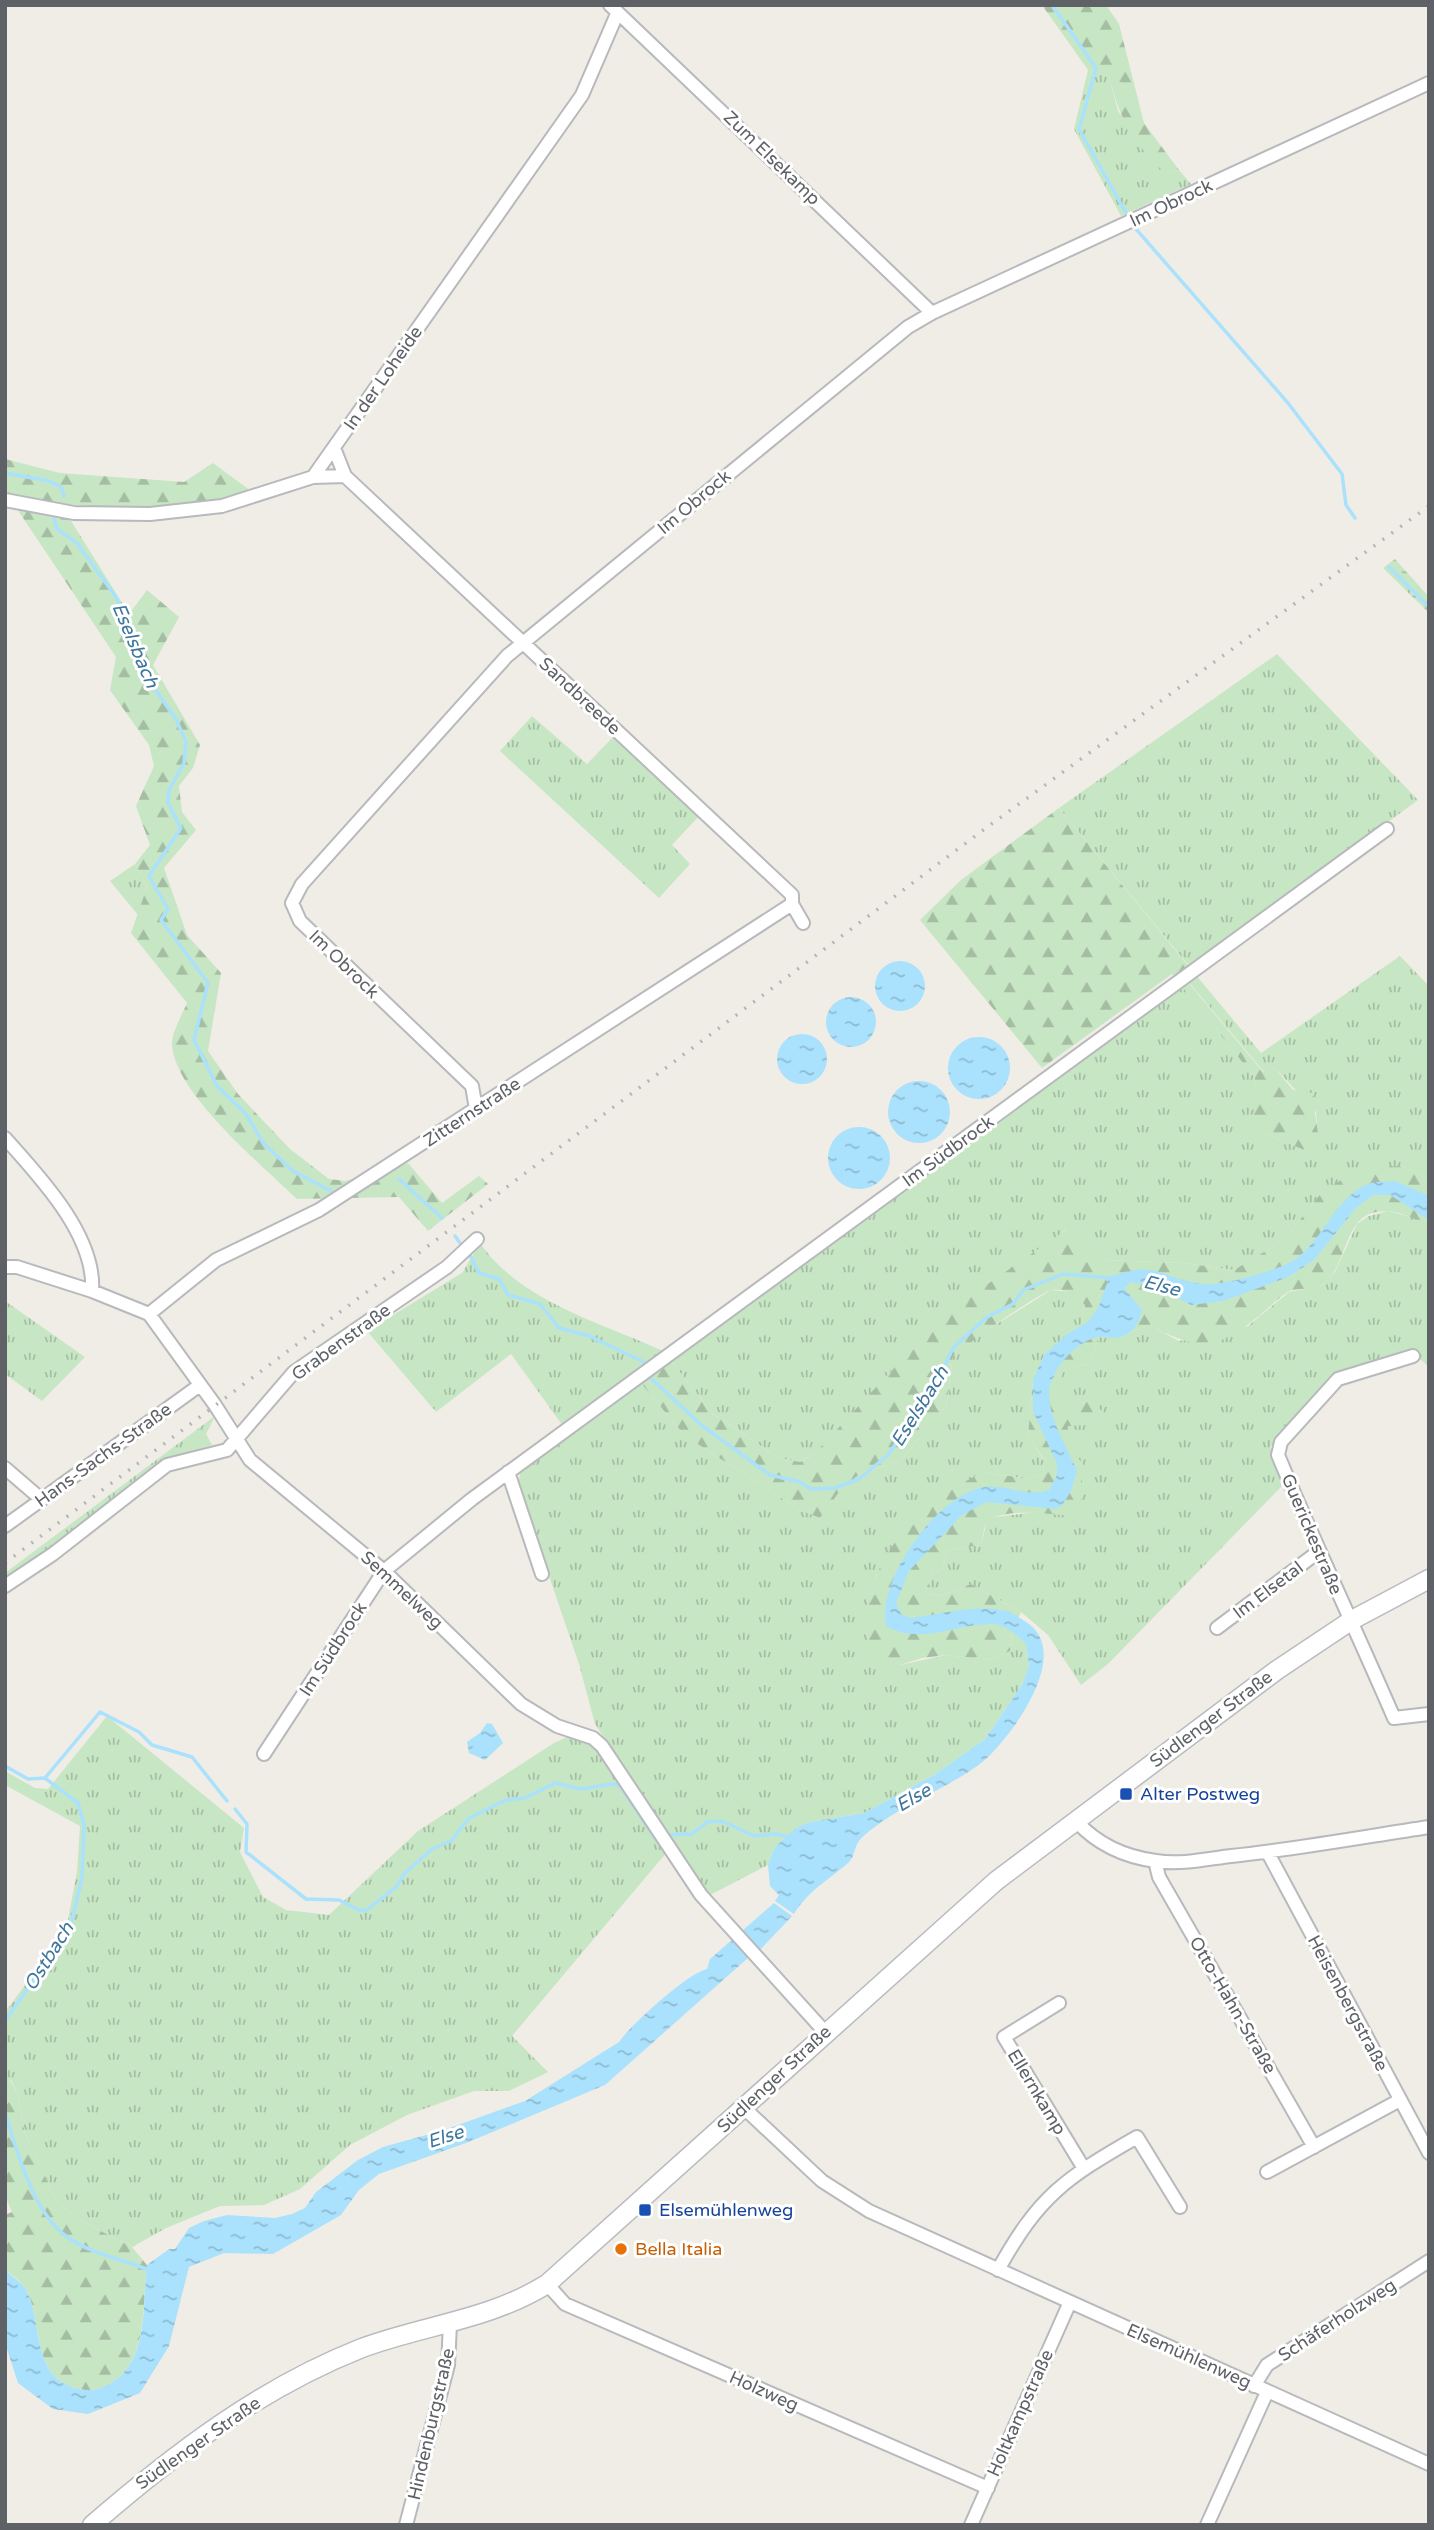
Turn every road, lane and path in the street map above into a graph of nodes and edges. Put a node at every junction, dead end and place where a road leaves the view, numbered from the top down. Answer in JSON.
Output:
{"nodes":[{"id":1,"x":613,"y":10,"type":"edge"},
{"id":2,"x":1429,"y":83,"type":"edge"},
{"id":3,"x":932,"y":313,"type":"junction"},
{"id":4,"x":334,"y":448,"type":"junction"},
{"id":5,"x":345,"y":476,"type":"junction"},
{"id":6,"x":313,"y":477,"type":"junction"},
{"id":7,"x":5,"y":499,"type":"edge"},
{"id":8,"x":523,"y":643,"type":"junction"},
{"id":9,"x":1387,"y":829,"type":"dead end"},
{"id":10,"x":792,"y":904,"type":"junction"},
{"id":11,"x":803,"y":923,"type":"dead end"},
{"id":12,"x":476,"y":1110,"type":"junction"},
{"id":13,"x":5,"y":1138,"type":"edge"},
{"id":14,"x":477,"y":1239,"type":"dead end"},
{"id":15,"x":5,"y":1267,"type":"edge"},
{"id":16,"x":92,"y":1291,"type":"junction"},
{"id":17,"x":149,"y":1314,"type":"junction"},
{"id":18,"x":1413,"y":1356,"type":"dead end"},
{"id":19,"x":200,"y":1385,"type":"junction"},
{"id":20,"x":237,"y":1440,"type":"junction"},
{"id":21,"x":5,"y":1468,"type":"edge"},
{"id":22,"x":508,"y":1472,"type":"junction"},
{"id":23,"x":41,"y":1499,"type":"junction"},
{"id":24,"x":5,"y":1526,"type":"edge"},
{"id":25,"x":1318,"y":1552,"type":"junction"},
{"id":26,"x":384,"y":1571,"type":"junction"},
{"id":27,"x":542,"y":1574,"type":"dead end"},
{"id":28,"x":1429,"y":1579,"type":"edge"},
{"id":29,"x":5,"y":1586,"type":"edge"},
{"id":30,"x":1352,"y":1620,"type":"junction"},
{"id":31,"x":1217,"y":1628,"type":"dead end"},
{"id":32,"x":1429,"y":1714,"type":"edge"},
{"id":33,"x":264,"y":1754,"type":"dead end"},
{"id":34,"x":1076,"y":1821,"type":"junction"},
{"id":35,"x":1429,"y":1827,"type":"edge"},
{"id":36,"x":1268,"y":1853,"type":"junction"},
{"id":37,"x":1155,"y":1861,"type":"junction"},
{"id":38,"x":1059,"y":2003,"type":"dead end"},
{"id":39,"x":825,"y":2032,"type":"junction"},
{"id":40,"x":1400,"y":2100,"type":"junction"},
{"id":41,"x":743,"y":2107,"type":"junction"},
{"id":42,"x":1314,"y":2147,"type":"junction"},
{"id":43,"x":1429,"y":2153,"type":"edge"},
{"id":44,"x":1083,"y":2168,"type":"junction"},
{"id":45,"x":1267,"y":2172,"type":"dead end"},
{"id":46,"x":1180,"y":2207,"type":"dead end"},
{"id":47,"x":1429,"y":2261,"type":"edge"},
{"id":48,"x":998,"y":2270,"type":"junction"},
{"id":49,"x":547,"y":2284,"type":"junction"},
{"id":50,"x":1070,"y":2302,"type":"junction"},
{"id":51,"x":450,"y":2323,"type":"junction"},
{"id":52,"x":1254,"y":2386,"type":"junction"},
{"id":53,"x":1267,"y":2392,"type":"junction"},
{"id":54,"x":1429,"y":2464,"type":"edge"},
{"id":55,"x":988,"y":2488,"type":"junction"},
{"id":56,"x":92,"y":2525,"type":"edge"},
{"id":57,"x":406,"y":2525,"type":"edge"},
{"id":58,"x":971,"y":2525,"type":"edge"},
{"id":59,"x":1207,"y":2525,"type":"edge"}],
"edges":[{"from":1,"to":3,"type":"street","name":"Zum Elsekamp"},
{"from":1,"to":4,"type":"street","name":"In der Loheide"},
{"from":2,"to":3,"type":"street","name":"Im Obrock"},
{"from":3,"to":8,"type":"street","name":"Im Obrock"},
{"from":4,"to":5,"type":"street","name":"Sandbreede"},
{"from":4,"to":6,"type":"street","name":"In der Loheide"},
{"from":5,"to":6,"type":"street"},
{"from":5,"to":8,"type":"street","name":"Sandbreede"},
{"from":6,"to":7,"type":"street"},
{"from":8,"to":10,"type":"street","name":"Sandbreede"},
{"from":8,"to":12,"type":"street","name":"Im Obrock"},
{"from":9,"to":22,"type":"street","name":"Im Südbrock"},
{"from":10,"to":11,"type":"street","name":"Sandbreede"},
{"from":10,"to":12,"type":"street","name":"Zitternstraße"},
{"from":12,"to":17,"type":"street","name":"Zitternstraße"},
{"from":13,"to":16,"type":"street"},
{"from":14,"to":20,"type":"street","name":"Grabenstraße"},
{"from":15,"to":16,"type":"street"},
{"from":16,"to":17,"type":"street"},
{"from":17,"to":19,"type":"street","name":"Semmelweg"},
{"from":18,"to":25,"type":"street","name":"Guerickestraße"},
{"from":19,"to":20,"type":"street","name":"Semmelweg"},
{"from":19,"to":23,"type":"street","name":"Hans-Sachs-Straße"},
{"from":20,"to":26,"type":"street","name":"Semmelweg"},
{"from":20,"to":29,"type":"street","name":"Grabenstraße"},
{"from":21,"to":23,"type":"street"},
{"from":22,"to":26,"type":"street","name":"Im Südbrock"},
{"from":22,"to":27,"type":"street"},
{"from":23,"to":24,"type":"street","name":"Hans-Sachs-Straße"},
{"from":25,"to":30,"type":"street","name":"Guerickestraße"},
{"from":25,"to":31,"type":"street","name":"Im Elsetal"},
{"from":26,"to":33,"type":"street","name":"Im Südbrock"},
{"from":26,"to":39,"type":"street","name":"Semmelweg"},
{"from":28,"to":30,"type":"main road","name":"Südlenger Straße"},
{"from":30,"to":32,"type":"street","name":"Guerickestraße"},
{"from":30,"to":34,"type":"main road","name":"Südlenger Straße"},
{"from":34,"to":37,"type":"street"},
{"from":34,"to":39,"type":"main road","name":"Südlenger Straße"},
{"from":35,"to":36,"type":"street"},
{"from":36,"to":37,"type":"street"},
{"from":36,"to":40,"type":"street","name":"Heisenbergstraße"},
{"from":37,"to":42,"type":"street","name":"Otto-Hahn-Straße"},
{"from":38,"to":44,"type":"street","name":"Ellernkamp"},
{"from":39,"to":41,"type":"main road","name":"Südlenger Straße"},
{"from":40,"to":42,"type":"street"},
{"from":40,"to":43,"type":"street","name":"Heisenbergstraße"},
{"from":41,"to":48,"type":"street","name":"Elsemühlenweg"},
{"from":41,"to":49,"type":"main road","name":"Südlenger Straße"},
{"from":42,"to":45,"type":"street"},
{"from":44,"to":46,"type":"street"},
{"from":44,"to":48,"type":"street"},
{"from":47,"to":52,"type":"street","name":"Schäferholzweg"},
{"from":48,"to":50,"type":"street","name":"Elsemühlenweg"},
{"from":49,"to":51,"type":"main road","name":"Südlenger Straße"},
{"from":49,"to":55,"type":"street","name":"Holzweg"},
{"from":50,"to":52,"type":"street","name":"Elsemühlenweg"},
{"from":50,"to":55,"type":"street","name":"Holtkampstraße"},
{"from":51,"to":56,"type":"main road","name":"Südlenger Straße"},
{"from":51,"to":57,"type":"street","name":"Hindenburgstraße"},
{"from":52,"to":53,"type":"street","name":"Elsemühlenweg"},
{"from":53,"to":54,"type":"street","name":"Elsemühlenweg"},
{"from":53,"to":59,"type":"street"},
{"from":55,"to":58,"type":"street","name":"Holtkampstraße"}]}
